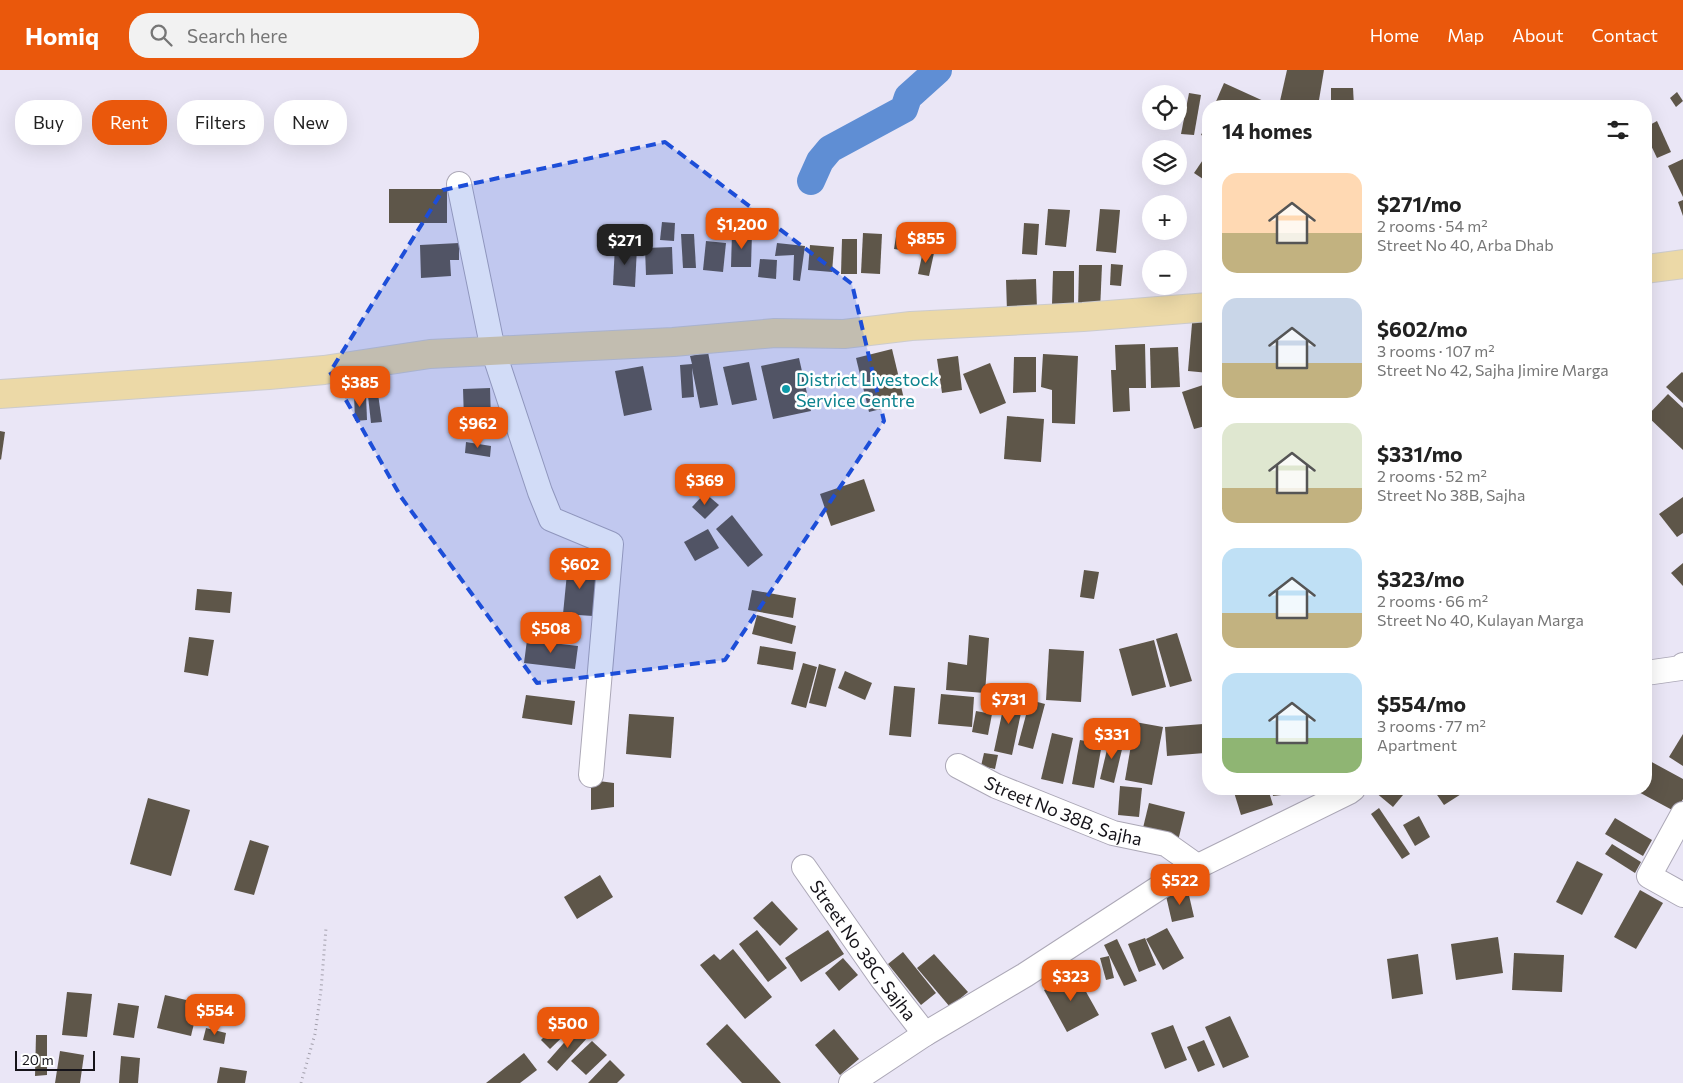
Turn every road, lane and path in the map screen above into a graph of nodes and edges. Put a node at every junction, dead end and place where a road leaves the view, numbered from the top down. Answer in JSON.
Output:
{"nodes":[{"id":1,"x":459,"y":184,"type":"dead end"},
{"id":2,"x":1683,"y":264,"type":"edge"},
{"id":3,"x":1652,"y":268,"type":"edge"},
{"id":4,"x":1202,"y":308,"type":"edge"},
{"id":5,"x":493,"y":350,"type":"junction"},
{"id":6,"x":0,"y":394,"type":"edge"},
{"id":7,"x":1683,"y":666,"type":"edge"},
{"id":8,"x":1652,"y":672,"type":"edge"},
{"id":9,"x":958,"y":766,"type":"dead end"},
{"id":10,"x":592,"y":775,"type":"dead end"},
{"id":11,"x":1343,"y":795,"type":"edge"},
{"id":12,"x":1683,"y":814,"type":"edge"},
{"id":13,"x":1196,"y":866,"type":"junction"},
{"id":14,"x":804,"y":867,"type":"dead end"},
{"id":15,"x":1683,"y":895,"type":"edge"},
{"id":16,"x":326,"y":928,"type":"dead end"},
{"id":17,"x":925,"y":1034,"type":"junction"},
{"id":18,"x":301,"y":1083,"type":"edge"},
{"id":19,"x":851,"y":1083,"type":"edge"}],
"edges":[{"from":1,"to":5,"type":"street"},
{"from":2,"to":3,"type":"main road"},
{"from":4,"to":5,"type":"main road"},
{"from":5,"to":6,"type":"main road"},
{"from":5,"to":10,"type":"street"},
{"from":7,"to":8,"type":"street"},
{"from":9,"to":13,"type":"street","name":"Street No 38B, Sajha"},
{"from":11,"to":13,"type":"street"},
{"from":12,"to":15,"type":"street"},
{"from":13,"to":17,"type":"street"},
{"from":14,"to":17,"type":"street","name":"Street No 38C, Sajha"},
{"from":16,"to":18,"type":"path"},
{"from":17,"to":19,"type":"street"}]}
